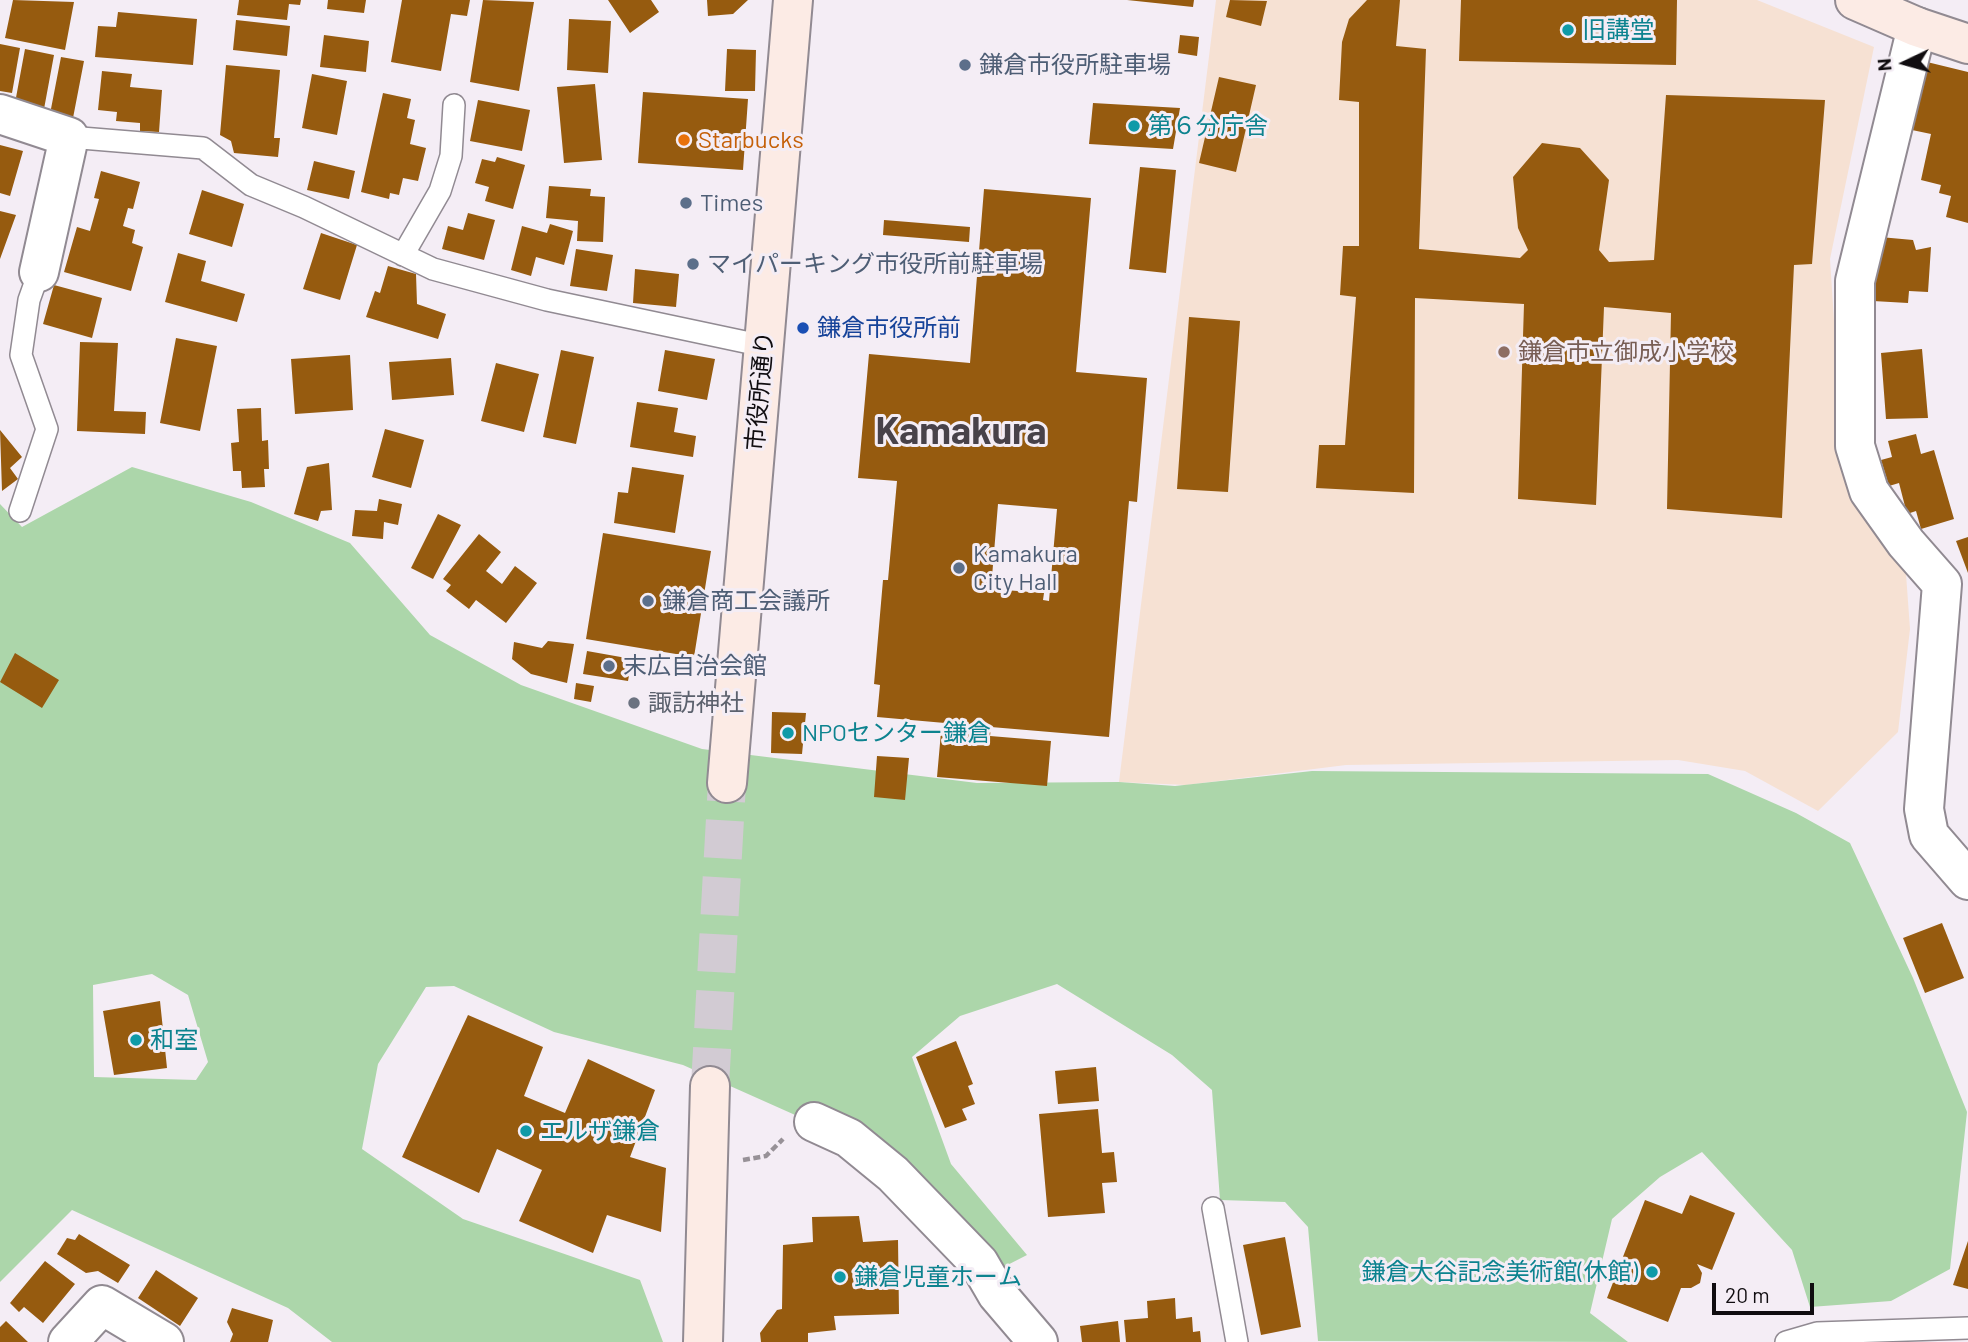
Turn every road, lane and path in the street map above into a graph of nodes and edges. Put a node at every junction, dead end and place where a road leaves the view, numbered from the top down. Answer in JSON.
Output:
{"nodes":[{"id":1,"x":793,"y":0,"type":"edge"},
{"id":2,"x":1855,"y":0,"type":"edge"},
{"id":3,"x":1917,"y":27,"type":"junction"},
{"id":4,"x":1968,"y":44,"type":"edge"},
{"id":5,"x":454,"y":105,"type":"dead end"},
{"id":6,"x":0,"y":114,"type":"edge"},
{"id":7,"x":69,"y":136,"type":"junction"},
{"id":8,"x":403,"y":255,"type":"junction"},
{"id":9,"x":39,"y":272,"type":"joint"},
{"id":10,"x":765,"y":346,"type":"junction"},
{"id":11,"x":20,"y":511,"type":"dead end"},
{"id":12,"x":727,"y":783,"type":"tunnel mouth"},
{"id":13,"x":1968,"y":880,"type":"edge"},
{"id":14,"x":710,"y":1086,"type":"tunnel mouth"},
{"id":15,"x":814,"y":1122,"type":"dead end"},
{"id":16,"x":1213,"y":1208,"type":"dead end"},
{"id":17,"x":1968,"y":1328,"type":"edge"},
{"id":18,"x":68,"y":1342,"type":"edge"},
{"id":19,"x":164,"y":1342,"type":"edge"},
{"id":20,"x":703,"y":1342,"type":"edge"},
{"id":21,"x":1038,"y":1342,"type":"edge"},
{"id":22,"x":1237,"y":1342,"type":"edge"},
{"id":23,"x":1786,"y":1342,"type":"edge"}],
"edges":[{"from":1,"to":10,"type":"street","name":"市役所通り"},
{"from":2,"to":3,"type":"street"},
{"from":3,"to":4,"type":"street"},
{"from":3,"to":13,"type":"street"},
{"from":5,"to":8,"type":"lane"},
{"from":6,"to":7,"type":"street"},
{"from":7,"to":8,"type":"lane"},
{"from":7,"to":9,"type":"street"},
{"from":8,"to":10,"type":"lane"},
{"from":9,"to":11,"type":"lane"},
{"from":10,"to":12,"type":"street","name":"市役所通り"},
{"from":14,"to":20,"type":"street"},
{"from":15,"to":21,"type":"street"},
{"from":16,"to":22,"type":"lane"},
{"from":17,"to":23,"type":"lane"},
{"from":18,"to":19,"type":"street"}]}
